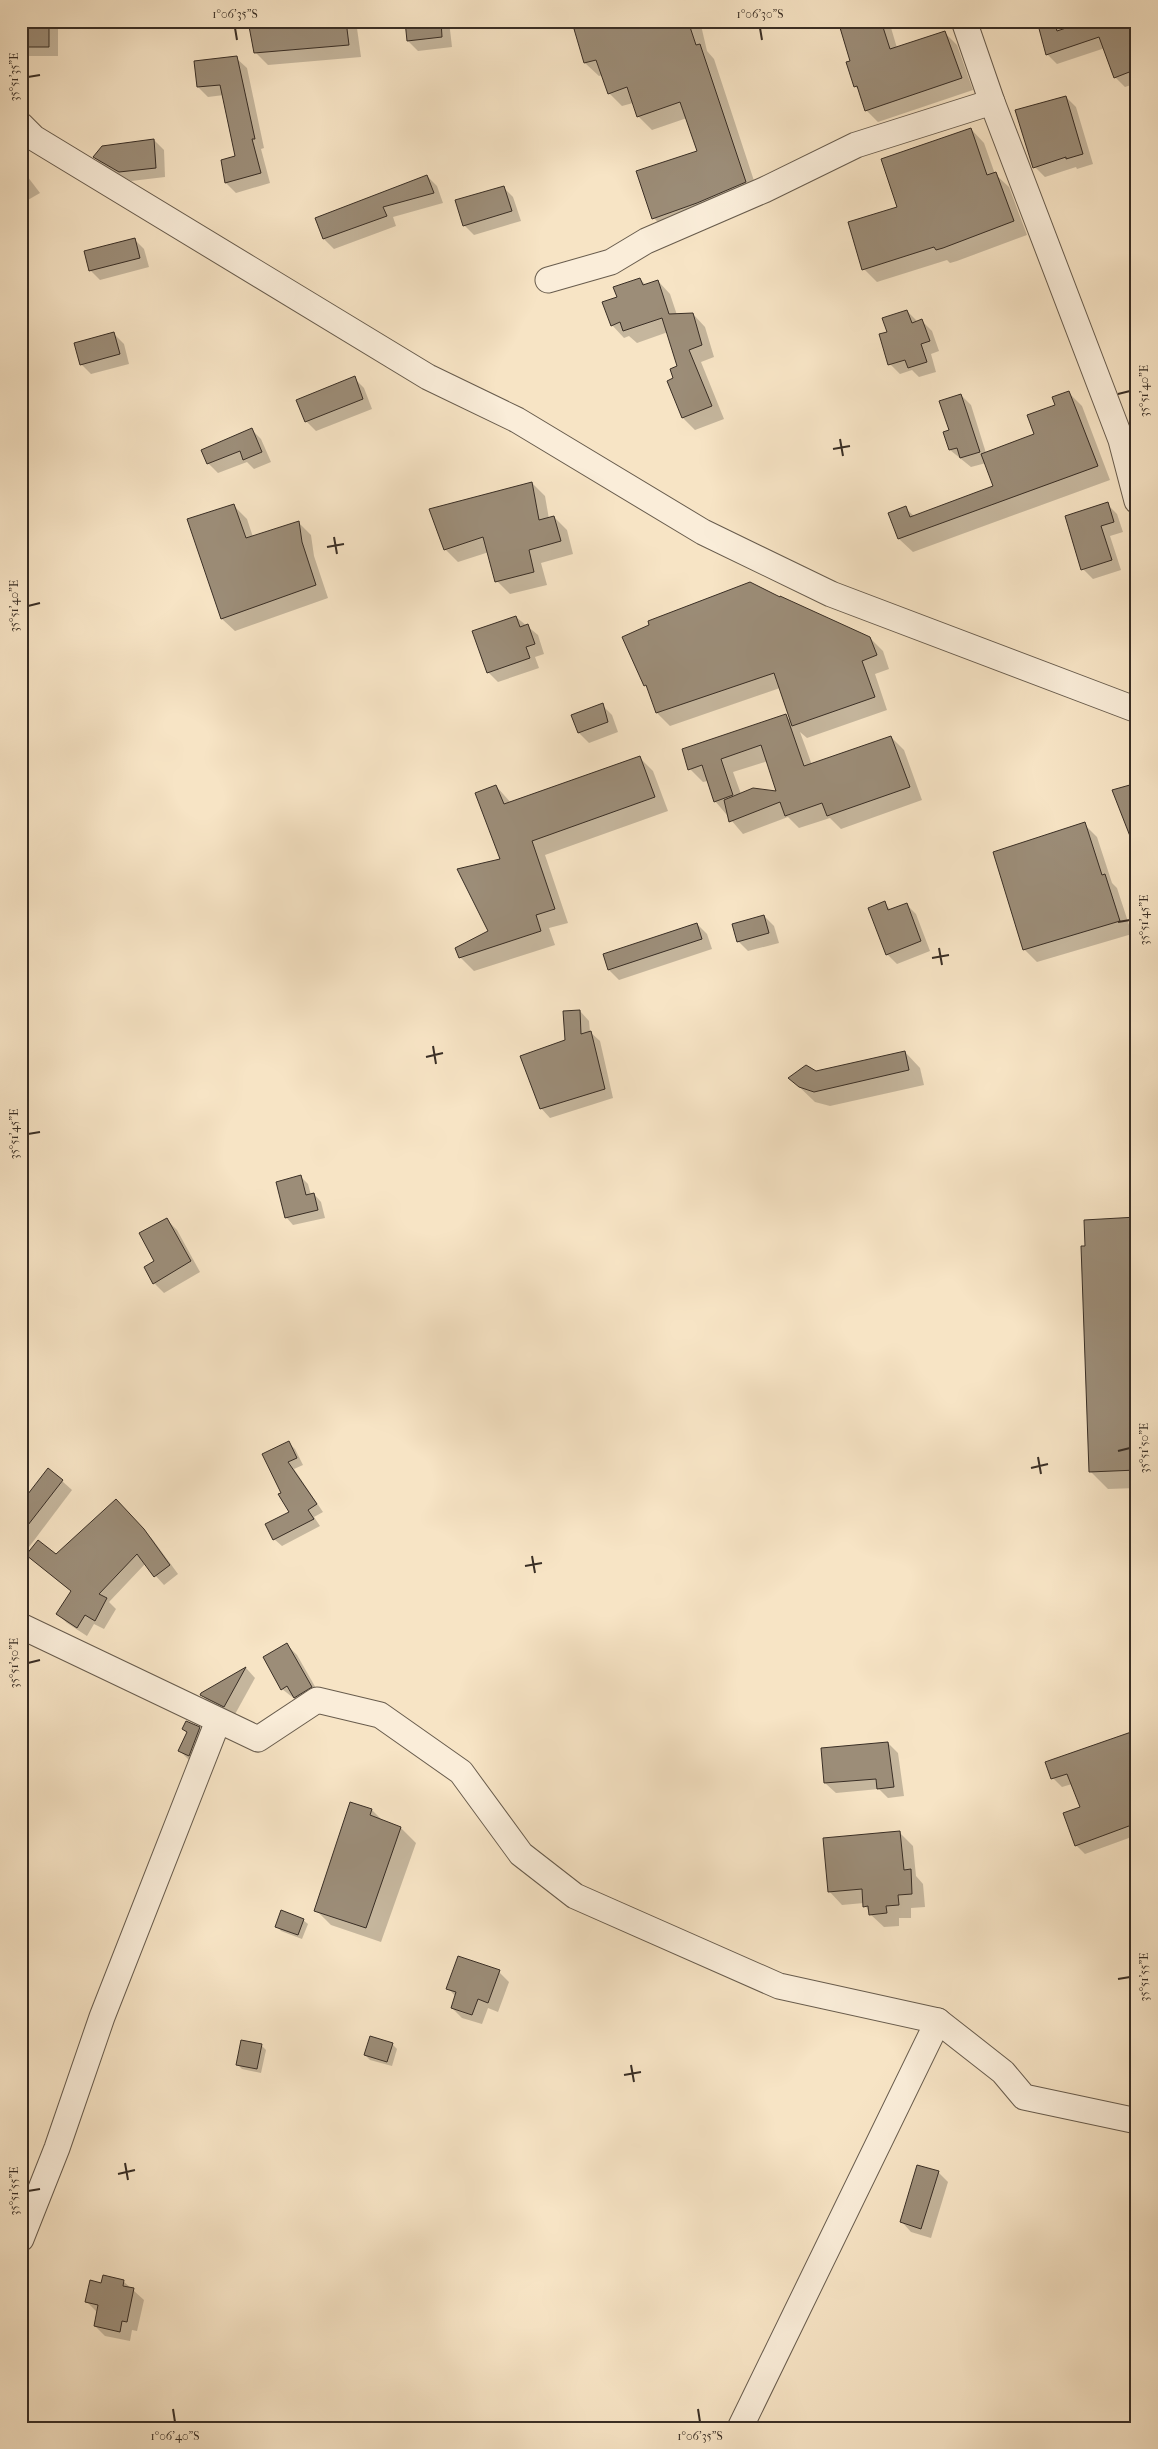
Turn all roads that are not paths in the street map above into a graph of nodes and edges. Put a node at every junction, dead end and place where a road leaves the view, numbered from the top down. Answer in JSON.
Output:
{"nodes":[{"id":1,"x":964,"y":21,"type":"edge"},
{"id":2,"x":992,"y":102,"type":"junction"},
{"id":3,"x":21,"y":125,"type":"edge"},
{"id":4,"x":548,"y":280,"type":"dead end"},
{"id":5,"x":1137,"y":502,"type":"edge"},
{"id":6,"x":1137,"y":710,"type":"edge"},
{"id":7,"x":21,"y":1626,"type":"edge"},
{"id":8,"x":218,"y":1722,"type":"junction"},
{"id":9,"x":938,"y":2021,"type":"junction"},
{"id":10,"x":1137,"y":2121,"type":"edge"},
{"id":11,"x":21,"y":2239,"type":"edge"},
{"id":12,"x":740,"y":2428,"type":"edge"}],
"edges":[{"from":1,"to":2,"type":"street"},
{"from":2,"to":4,"type":"street"},
{"from":2,"to":5,"type":"street"},
{"from":3,"to":6,"type":"street"},
{"from":7,"to":8,"type":"street"},
{"from":8,"to":9,"type":"street"},
{"from":8,"to":11,"type":"street"},
{"from":9,"to":10,"type":"street"},
{"from":9,"to":12,"type":"street"}]}
